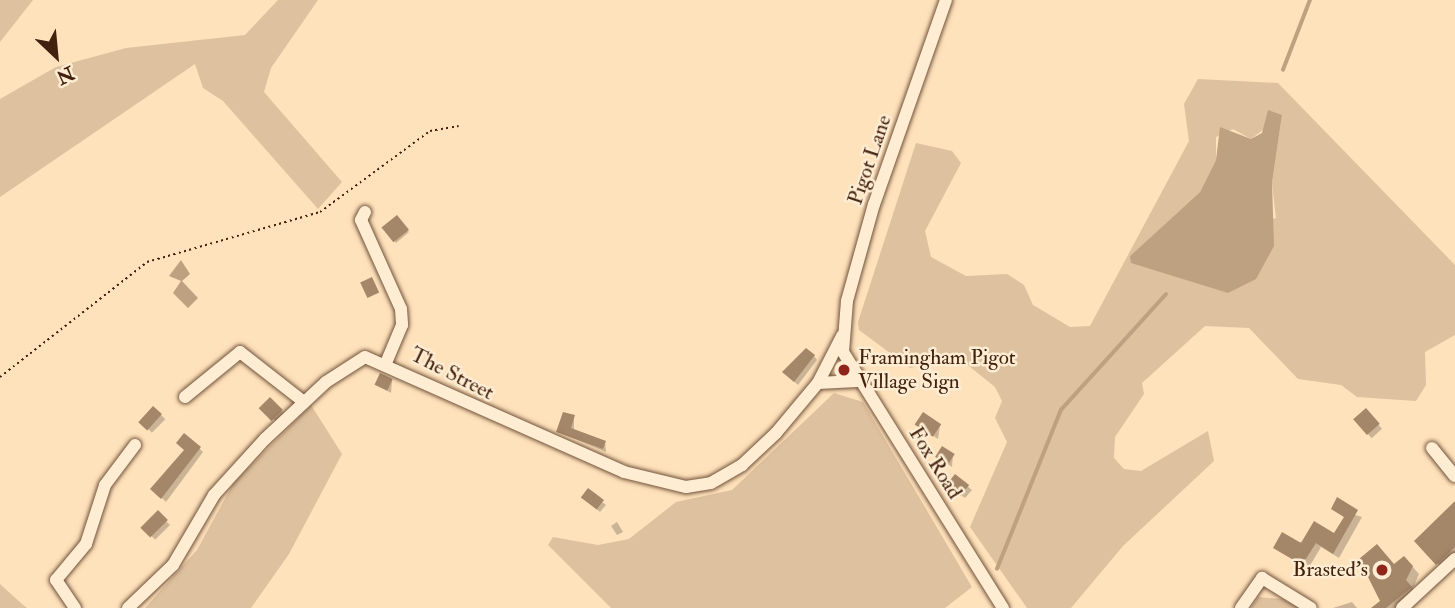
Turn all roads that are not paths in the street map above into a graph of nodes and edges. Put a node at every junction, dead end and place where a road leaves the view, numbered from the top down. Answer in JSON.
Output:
{"nodes":[{"id":1,"x":946,"y":0,"type":"edge"},
{"id":2,"x":365,"y":212,"type":"dead end"},
{"id":3,"x":842,"y":336,"type":"junction"},
{"id":4,"x":386,"y":363,"type":"junction"},
{"id":5,"x":857,"y":382,"type":"junction"},
{"id":6,"x":818,"y":383,"type":"junction"},
{"id":7,"x":185,"y":397,"type":"dead end"},
{"id":8,"x":304,"y":402,"type":"junction"},
{"id":9,"x":135,"y":445,"type":"dead end"},
{"id":10,"x":1432,"y":448,"type":"dead end"},
{"id":11,"x":1455,"y":475,"type":"edge"},
{"id":12,"x":1455,"y":559,"type":"edge"},
{"id":13,"x":75,"y":608,"type":"edge"},
{"id":14,"x":128,"y":608,"type":"edge"},
{"id":15,"x":1003,"y":608,"type":"edge"},
{"id":16,"x":1241,"y":608,"type":"edge"},
{"id":17,"x":1311,"y":608,"type":"edge"},
{"id":18,"x":1402,"y":608,"type":"edge"}],
"edges":[{"from":1,"to":3,"type":"street","name":"Pigot Lane"},
{"from":2,"to":4,"type":"street"},
{"from":3,"to":5,"type":"street","name":"Fox Road"},
{"from":3,"to":6,"type":"street","name":"The Street"},
{"from":4,"to":6,"type":"street","name":"The Street"},
{"from":4,"to":8,"type":"street","name":"The Street"},
{"from":5,"to":6,"type":"street"},
{"from":5,"to":15,"type":"street","name":"Fox Road"},
{"from":7,"to":8,"type":"street"},
{"from":8,"to":14,"type":"street","name":"The Street"},
{"from":9,"to":13,"type":"street"},
{"from":10,"to":11,"type":"street"},
{"from":12,"to":18,"type":"street"},
{"from":16,"to":17,"type":"street"}]}
